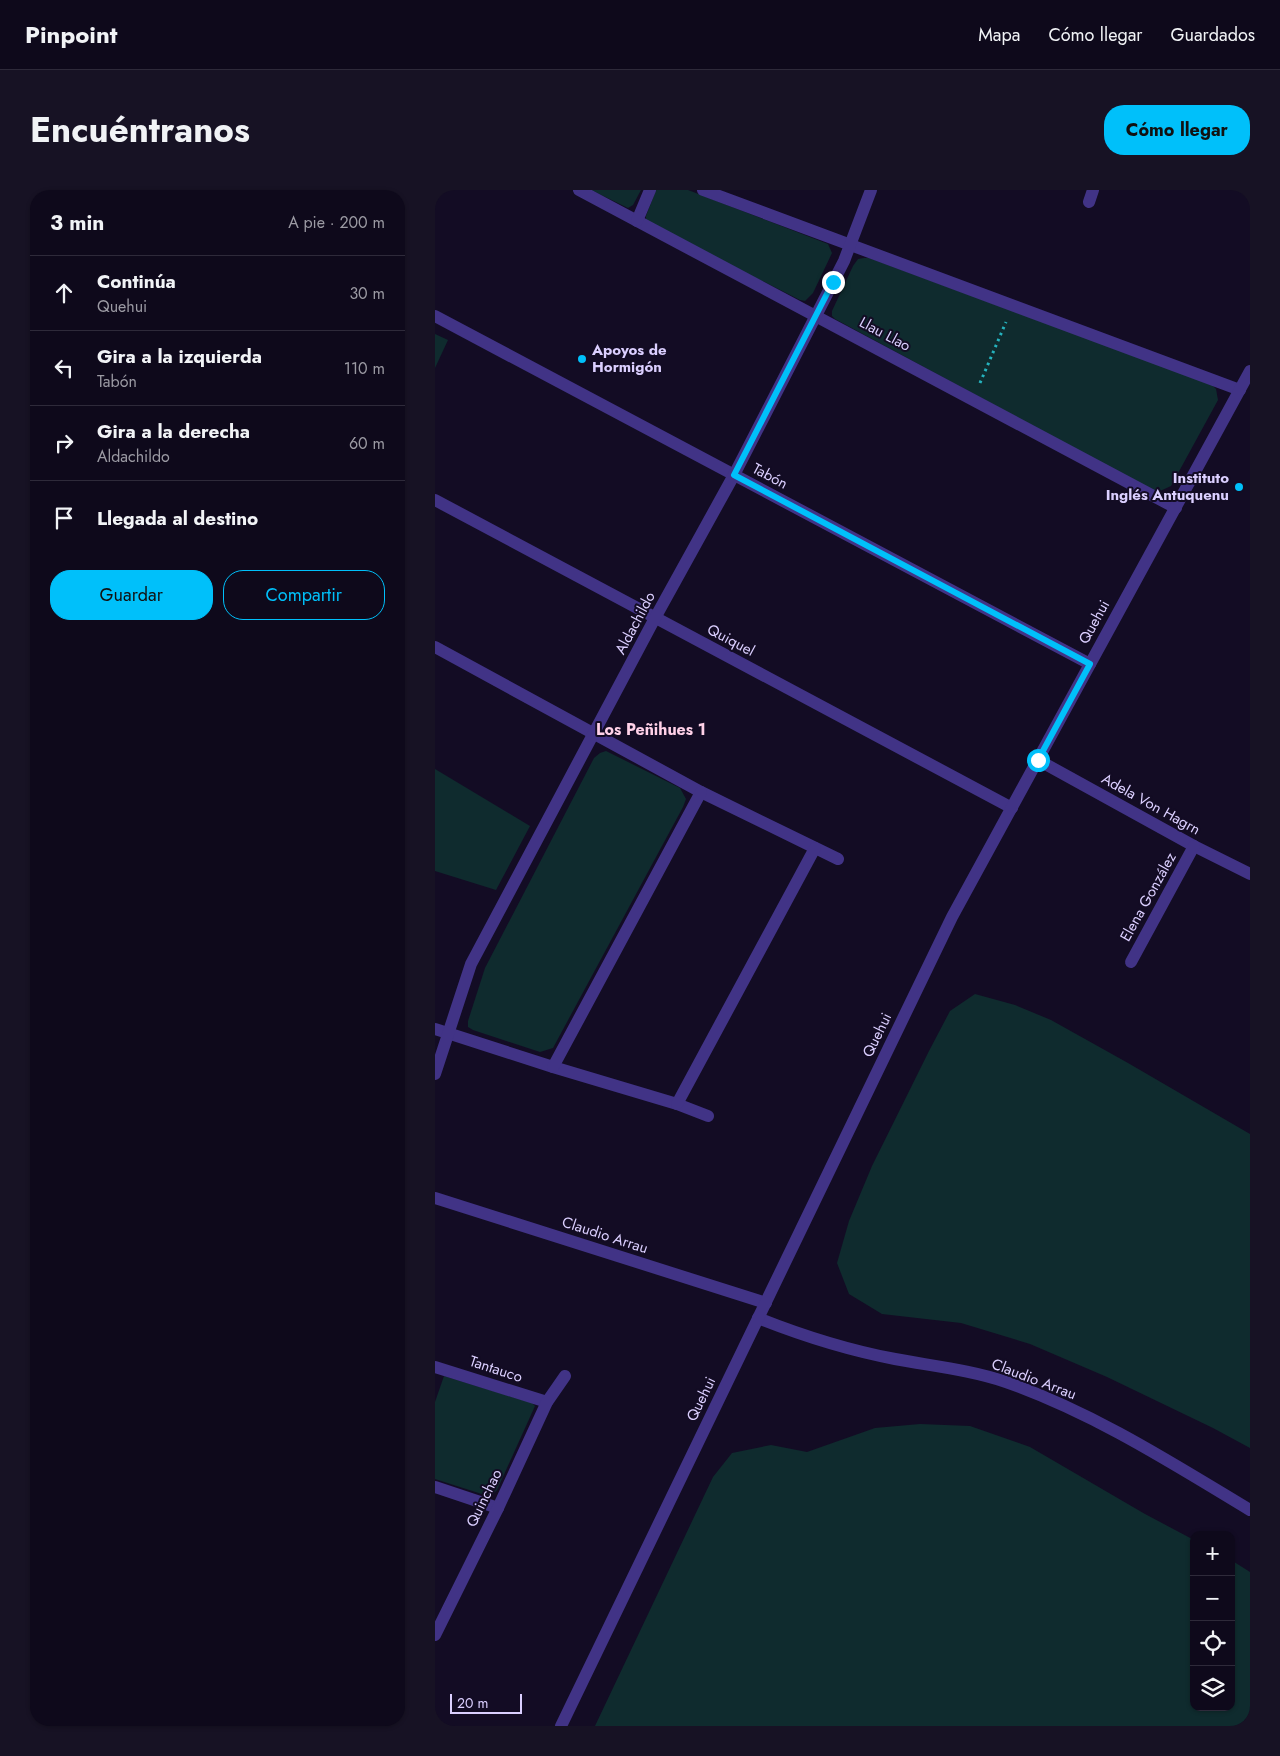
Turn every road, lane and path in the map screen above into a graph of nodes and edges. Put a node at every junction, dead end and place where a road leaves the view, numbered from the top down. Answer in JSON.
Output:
{"nodes":[{"id":1,"x":579,"y":190,"type":"edge"},
{"id":2,"x":650,"y":190,"type":"edge"},
{"id":3,"x":703,"y":190,"type":"edge"},
{"id":4,"x":871,"y":190,"type":"edge"},
{"id":5,"x":637,"y":221,"type":"junction"},
{"id":6,"x":851,"y":245,"type":"junction"},
{"id":7,"x":1013,"y":305,"type":"junction"},
{"id":8,"x":435,"y":316,"type":"edge"},
{"id":9,"x":816,"y":316,"type":"junction"},
{"id":10,"x":1250,"y":371,"type":"edge"},
{"id":11,"x":1240,"y":390,"type":"junction"},
{"id":12,"x":973,"y":399,"type":"junction"},
{"id":13,"x":734,"y":475,"type":"junction"},
{"id":14,"x":435,"y":500,"type":"edge"},
{"id":15,"x":1175,"y":508,"type":"junction"},
{"id":16,"x":655,"y":618,"type":"junction"},
{"id":17,"x":435,"y":647,"type":"edge"},
{"id":18,"x":1090,"y":664,"type":"junction"},
{"id":19,"x":594,"y":733,"type":"junction"},
{"id":20,"x":1038,"y":760,"type":"junction"},
{"id":21,"x":701,"y":792,"type":"junction"},
{"id":22,"x":1012,"y":808,"type":"junction"},
{"id":23,"x":1194,"y":846,"type":"junction"},
{"id":24,"x":815,"y":848,"type":"junction"},
{"id":25,"x":838,"y":859,"type":"dead end"},
{"id":26,"x":1250,"y":874,"type":"edge"},
{"id":27,"x":1131,"y":962,"type":"dead end"},
{"id":28,"x":435,"y":1029,"type":"edge"},
{"id":29,"x":448,"y":1032,"type":"junction"},
{"id":30,"x":553,"y":1067,"type":"junction"},
{"id":31,"x":435,"y":1074,"type":"edge"},
{"id":32,"x":677,"y":1104,"type":"junction"},
{"id":33,"x":708,"y":1116,"type":"dead end"},
{"id":34,"x":435,"y":1198,"type":"edge"},
{"id":35,"x":765,"y":1303,"type":"junction"},
{"id":36,"x":759,"y":1318,"type":"junction"},
{"id":37,"x":435,"y":1367,"type":"edge"},
{"id":38,"x":565,"y":1376,"type":"dead end"},
{"id":39,"x":547,"y":1402,"type":"junction"},
{"id":40,"x":435,"y":1487,"type":"edge"},
{"id":41,"x":498,"y":1508,"type":"junction"},
{"id":42,"x":1250,"y":1510,"type":"edge"},
{"id":43,"x":435,"y":1635,"type":"edge"},
{"id":44,"x":561,"y":1726,"type":"edge"}],
"edges":[{"from":1,"to":5,"type":"street","name":"Llau Llao"},
{"from":2,"to":5,"type":"street"},
{"from":3,"to":6,"type":"street"},
{"from":4,"to":6,"type":"street","name":"Aldachildo"},
{"from":5,"to":9,"type":"street","name":"Llau Llao"},
{"from":6,"to":7,"type":"street"},
{"from":6,"to":9,"type":"street","name":"Aldachildo"},
{"from":7,"to":11,"type":"street"},
{"from":7,"to":12,"type":"path"},
{"from":8,"to":13,"type":"street","name":"Tabón"},
{"from":9,"to":12,"type":"street","name":"Llau Llao"},
{"from":9,"to":13,"type":"street","name":"Aldachildo"},
{"from":10,"to":11,"type":"street","name":"Quehui"},
{"from":11,"to":15,"type":"street","name":"Quehui"},
{"from":12,"to":15,"type":"street","name":"Llau Llao"},
{"from":13,"to":16,"type":"street","name":"Aldachildo"},
{"from":13,"to":18,"type":"street","name":"Tabón"},
{"from":14,"to":16,"type":"street","name":"Quiquel"},
{"from":15,"to":18,"type":"street","name":"Quehui"},
{"from":16,"to":19,"type":"street","name":"Aldachildo"},
{"from":16,"to":22,"type":"street","name":"Quiquel"},
{"from":17,"to":19,"type":"street"},
{"from":18,"to":20,"type":"street","name":"Quehui"},
{"from":19,"to":21,"type":"street"},
{"from":19,"to":29,"type":"street","name":"Aldachildo"},
{"from":20,"to":22,"type":"street","name":"Quehui"},
{"from":20,"to":23,"type":"street","name":"Adela Von Hagrn"},
{"from":21,"to":24,"type":"street"},
{"from":21,"to":30,"type":"street"},
{"from":22,"to":35,"type":"street","name":"Quehui"},
{"from":23,"to":26,"type":"street","name":"Adela Von Hagrn"},
{"from":23,"to":27,"type":"street","name":"Elena González"},
{"from":24,"to":25,"type":"street"},
{"from":24,"to":32,"type":"street"},
{"from":28,"to":29,"type":"street"},
{"from":29,"to":30,"type":"street"},
{"from":29,"to":31,"type":"street","name":"Aldachildo"},
{"from":30,"to":32,"type":"street"},
{"from":32,"to":33,"type":"street"},
{"from":34,"to":35,"type":"street","name":"Claudio Arrau"},
{"from":35,"to":36,"type":"street","name":"Quehui"},
{"from":36,"to":42,"type":"street","name":"Claudio Arrau"},
{"from":36,"to":44,"type":"street","name":"Quehui"},
{"from":37,"to":39,"type":"street","name":"Tantauco"},
{"from":38,"to":39,"type":"street","name":"Quinchao"},
{"from":39,"to":41,"type":"street","name":"Quinchao"},
{"from":40,"to":41,"type":"street"},
{"from":41,"to":43,"type":"street","name":"Quinchao"}]}
